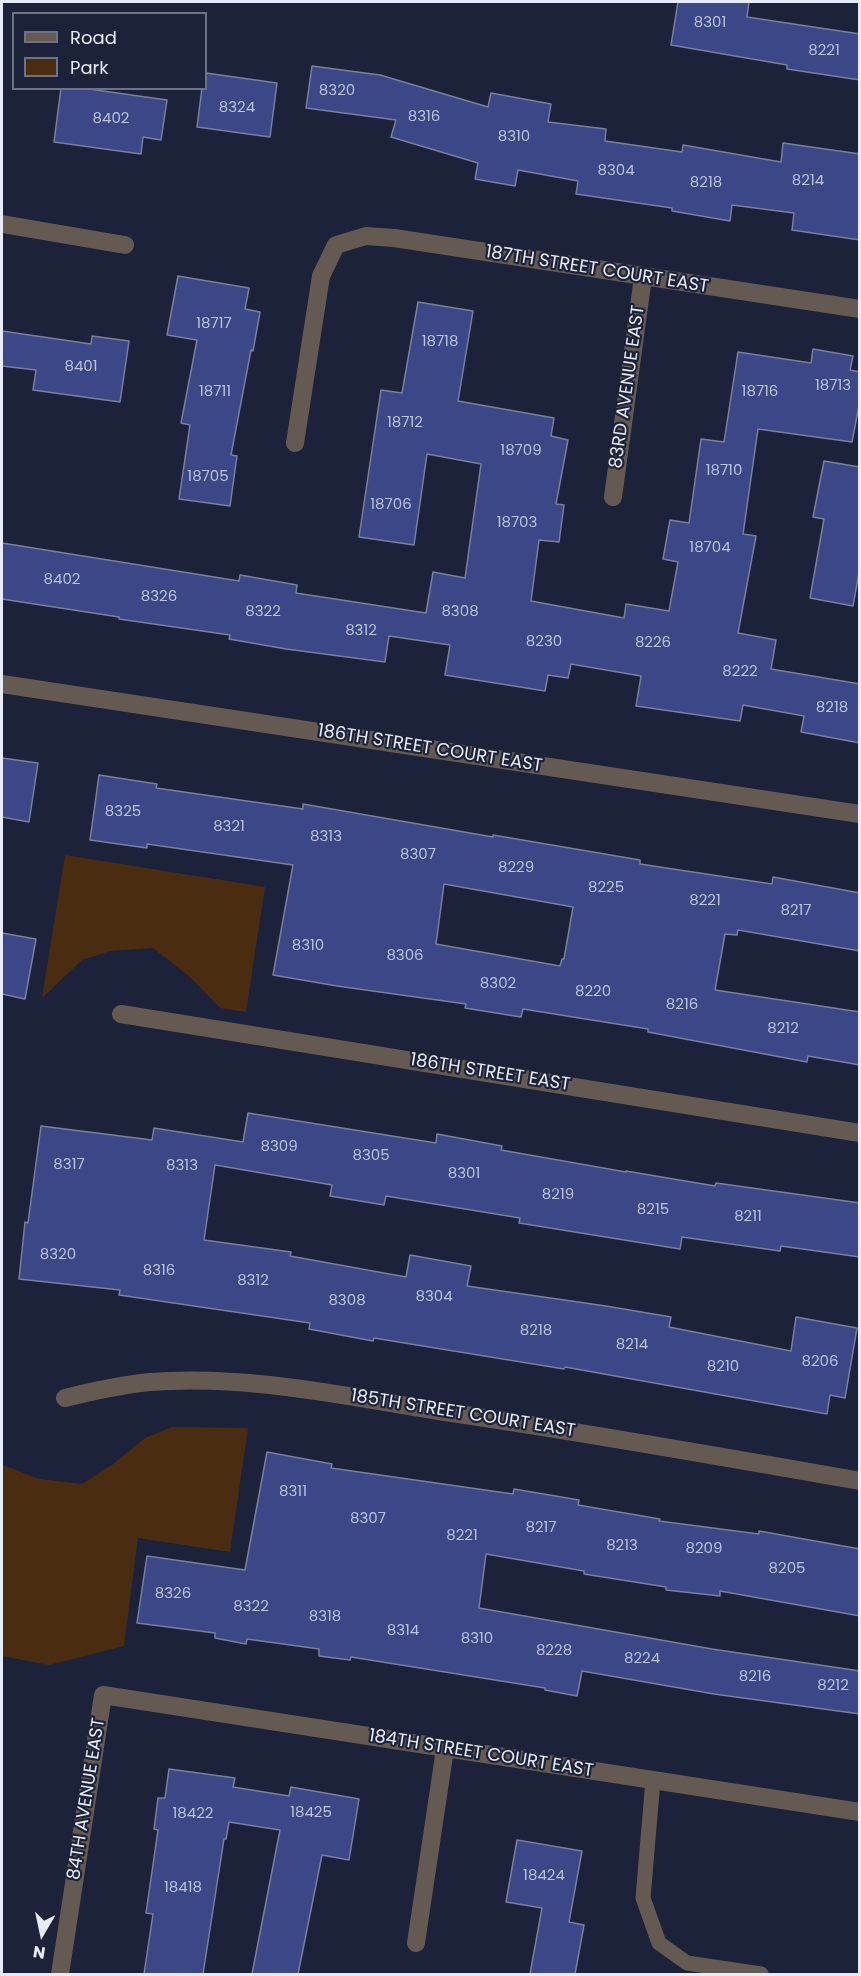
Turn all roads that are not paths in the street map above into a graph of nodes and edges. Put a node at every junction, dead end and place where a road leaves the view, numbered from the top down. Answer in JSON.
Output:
{"nodes":[{"id":1,"x":2,"y":224,"type":"edge"},
{"id":2,"x":125,"y":245,"type":"dead end"},
{"id":3,"x":643,"y":278,"type":"junction"},
{"id":4,"x":860,"y":309,"type":"edge"},
{"id":5,"x":295,"y":443,"type":"dead end"},
{"id":6,"x":613,"y":497,"type":"dead end"},
{"id":7,"x":2,"y":684,"type":"edge"},
{"id":8,"x":860,"y":814,"type":"edge"},
{"id":9,"x":121,"y":1014,"type":"dead end"},
{"id":10,"x":860,"y":1133,"type":"edge"},
{"id":11,"x":65,"y":1398,"type":"dead end"},
{"id":12,"x":860,"y":1481,"type":"edge"},
{"id":13,"x":103,"y":1695,"type":"joint"},
{"id":14,"x":446,"y":1749,"type":"junction"},
{"id":15,"x":653,"y":1780,"type":"junction"},
{"id":16,"x":860,"y":1812,"type":"edge"},
{"id":17,"x":416,"y":1943,"type":"dead end"},
{"id":18,"x":60,"y":1974,"type":"edge"},
{"id":19,"x":760,"y":1974,"type":"edge"}],
"edges":[{"from":1,"to":2,"type":"street"},
{"from":3,"to":4,"type":"street","name":"187TH STREET COURT EAST"},
{"from":3,"to":5,"type":"street","name":"187TH STREET COURT EAST"},
{"from":3,"to":6,"type":"street","name":"83RD AVENUE EAST"},
{"from":7,"to":8,"type":"street","name":"186TH STREET COURT EAST"},
{"from":9,"to":10,"type":"street","name":"186TH STREET EAST"},
{"from":11,"to":12,"type":"street","name":"185TH STREET COURT EAST"},
{"from":13,"to":14,"type":"street","name":"184TH STREET COURT EAST"},
{"from":13,"to":18,"type":"street","name":"84TH AVENUE EAST"},
{"from":14,"to":15,"type":"street","name":"184TH STREET COURT EAST"},
{"from":14,"to":17,"type":"street"},
{"from":15,"to":16,"type":"street","name":"184TH STREET COURT EAST"},
{"from":15,"to":19,"type":"lane"}]}
